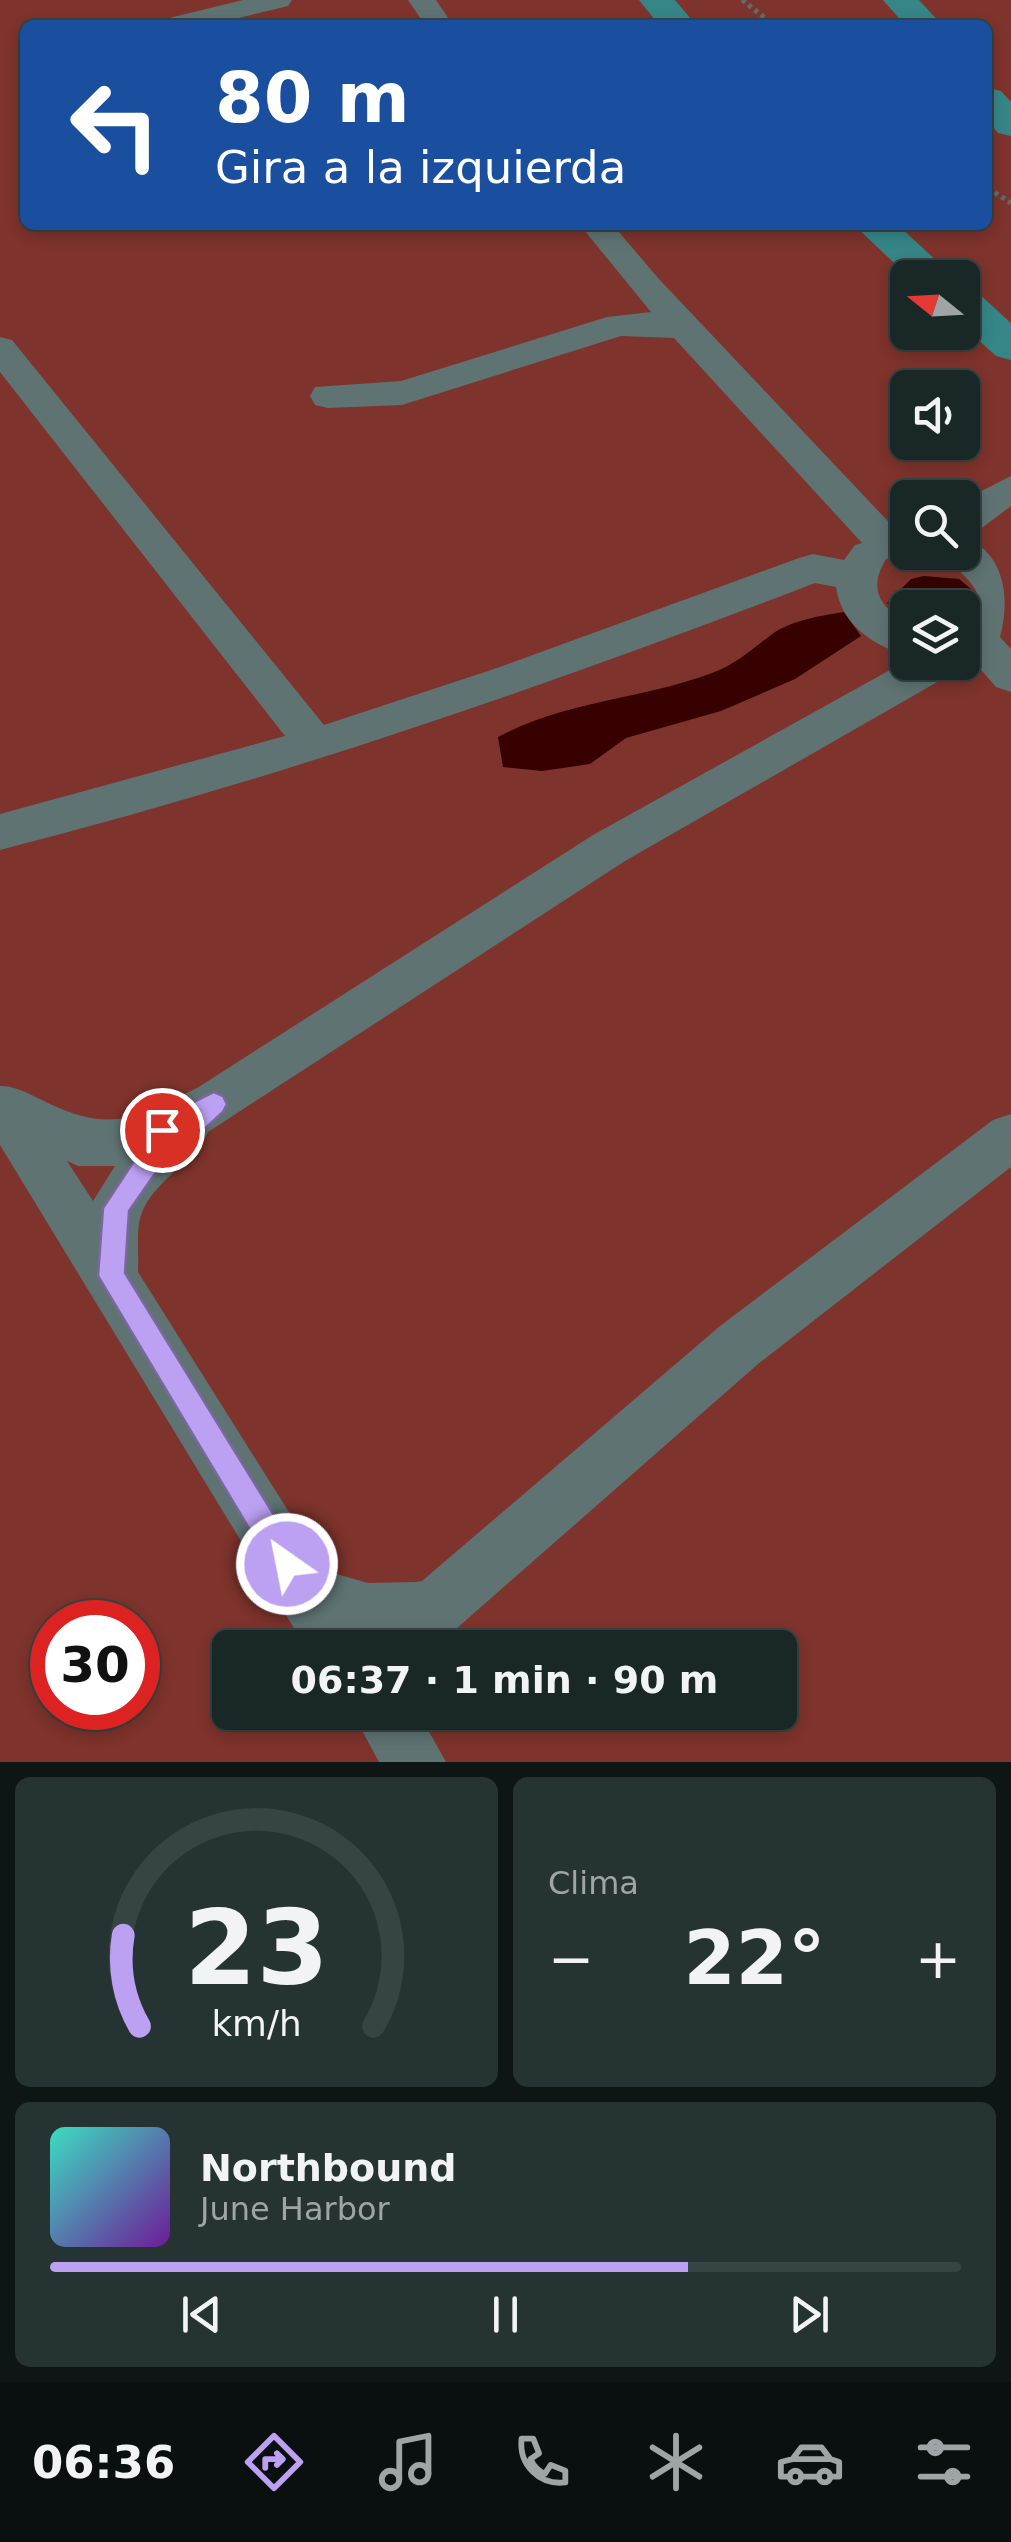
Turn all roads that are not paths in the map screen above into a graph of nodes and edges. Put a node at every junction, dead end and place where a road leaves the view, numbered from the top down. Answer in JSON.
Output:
{"nodes":[{"id":1,"x":278,"y":0,"type":"edge"},
{"id":2,"x":656,"y":0,"type":"edge"},
{"id":3,"x":900,"y":0,"type":"edge"},
{"id":4,"x":195,"y":20,"type":"edge"},
{"id":5,"x":674,"y":20,"type":"edge"},
{"id":6,"x":919,"y":20,"type":"edge"},
{"id":7,"x":992,"y":104,"type":"edge"},
{"id":8,"x":1011,"y":125,"type":"edge"},
{"id":9,"x":600,"y":230,"type":"edge"},
{"id":10,"x":880,"y":230,"type":"edge"},
{"id":11,"x":914,"y":260,"type":"edge"},
{"id":12,"x":980,"y":318,"type":"edge"},
{"id":13,"x":686,"y":328,"type":"junction"},
{"id":14,"x":1011,"y":346,"type":"edge"},
{"id":15,"x":0,"y":348,"type":"edge"},
{"id":16,"x":328,"y":396,"type":"dead end"},
{"id":17,"x":1011,"y":489,"type":"edge"},
{"id":18,"x":980,"y":508,"type":"edge"},
{"id":19,"x":890,"y":535,"type":"edge"},
{"id":20,"x":890,"y":546,"type":"edge"},
{"id":21,"x":987,"y":558,"type":"edge"},
{"id":22,"x":855,"y":577,"type":"junction"},
{"id":23,"x":980,"y":630,"type":"edge"},
{"id":24,"x":890,"y":632,"type":"edge"},
{"id":25,"x":980,"y":649,"type":"edge"},
{"id":26,"x":1011,"y":676,"type":"edge"},
{"id":27,"x":907,"y":680,"type":"edge"},
{"id":28,"x":316,"y":745,"type":"junction"},
{"id":29,"x":0,"y":832,"type":"edge"},
{"id":30,"x":2,"y":1104,"type":"edge"},
{"id":31,"x":214,"y":1104,"type":"junction"},
{"id":32,"x":1011,"y":1138,"type":"edge"},
{"id":33,"x":112,"y":1276,"type":"junction"},
{"id":34,"x":305,"y":1592,"type":"junction"},
{"id":35,"x":427,"y":1628,"type":"edge"},
{"id":36,"x":329,"y":1630,"type":"edge"}],
"edges":[{"from":1,"to":4,"type":"street"},
{"from":2,"to":5,"type":"main road"},
{"from":3,"to":6,"type":"main road"},
{"from":7,"to":8,"type":"main road"},
{"from":9,"to":13,"type":"street"},
{"from":10,"to":11,"type":"main road"},
{"from":12,"to":14,"type":"main road"},
{"from":13,"to":16,"type":"street"},
{"from":13,"to":19,"type":"street"},
{"from":15,"to":28,"type":"street"},
{"from":17,"to":18,"type":"street"},
{"from":20,"to":22,"type":"street"},
{"from":21,"to":23,"type":"street"},
{"from":22,"to":24,"type":"street"},
{"from":22,"to":28,"type":"street"},
{"from":25,"to":26,"type":"street"},
{"from":27,"to":31,"type":"street"},
{"from":28,"to":29,"type":"street"},
{"from":30,"to":31,"type":"street"},
{"from":30,"to":33,"type":"street"},
{"from":31,"to":33,"type":"street"},
{"from":32,"to":35,"type":"street"},
{"from":33,"to":34,"type":"street"},
{"from":34,"to":35,"type":"street"},
{"from":34,"to":36,"type":"street"}]}
